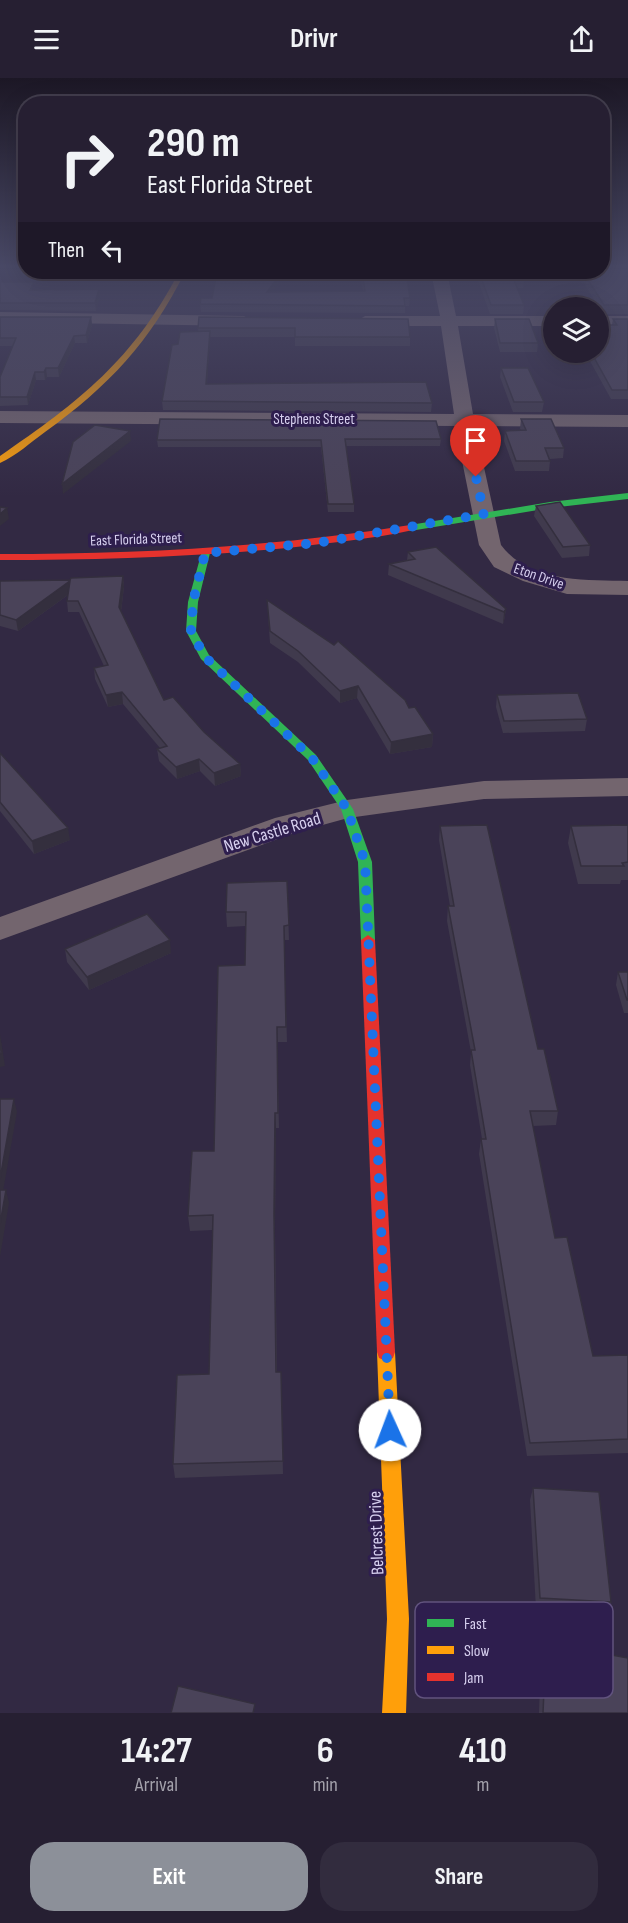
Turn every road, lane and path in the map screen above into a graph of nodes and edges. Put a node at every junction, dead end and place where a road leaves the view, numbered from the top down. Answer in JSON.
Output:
{"nodes":[{"id":1,"x":138,"y":344,"type":"edge"},
{"id":2,"x":453,"y":344,"type":"edge"},
{"id":3,"x":0,"y":417,"type":"edge"},
{"id":4,"x":60,"y":418,"type":"junction"},
{"id":5,"x":464,"y":420,"type":"junction"},
{"id":6,"x":628,"y":421,"type":"edge"},
{"id":7,"x":0,"y":460,"type":"edge"},
{"id":8,"x":628,"y":496,"type":"edge"},
{"id":9,"x":484,"y":514,"type":"junction"},
{"id":10,"x":205,"y":553,"type":"junction"},
{"id":11,"x":0,"y":557,"type":"edge"},
{"id":12,"x":628,"y":588,"type":"edge"},
{"id":13,"x":628,"y":787,"type":"edge"},
{"id":14,"x":347,"y":809,"type":"junction"},
{"id":15,"x":0,"y":929,"type":"edge"},
{"id":16,"x":394,"y":1713,"type":"edge"}],
"edges":[{"from":1,"to":4,"type":"main road"},
{"from":2,"to":5,"type":"street","name":"Eton Drive"},
{"from":3,"to":4,"type":"street","name":"Stephens Street"},
{"from":4,"to":5,"type":"street","name":"Stephens Street"},
{"from":4,"to":7,"type":"main road"},
{"from":5,"to":6,"type":"street","name":"Stephens Street"},
{"from":5,"to":9,"type":"street","name":"Eton Drive"},
{"from":8,"to":9,"type":"main road","name":"East Florida Street"},
{"from":9,"to":10,"type":"main road","name":"East Florida Street"},
{"from":9,"to":12,"type":"street","name":"Eton Drive"},
{"from":10,"to":11,"type":"main road","name":"East Florida Street"},
{"from":10,"to":14,"type":"main road","name":"Belcrest Drive"},
{"from":13,"to":14,"type":"street","name":"New Castle Road"},
{"from":14,"to":15,"type":"street","name":"New Castle Road"},
{"from":14,"to":16,"type":"main road","name":"Belcrest Drive"}]}
